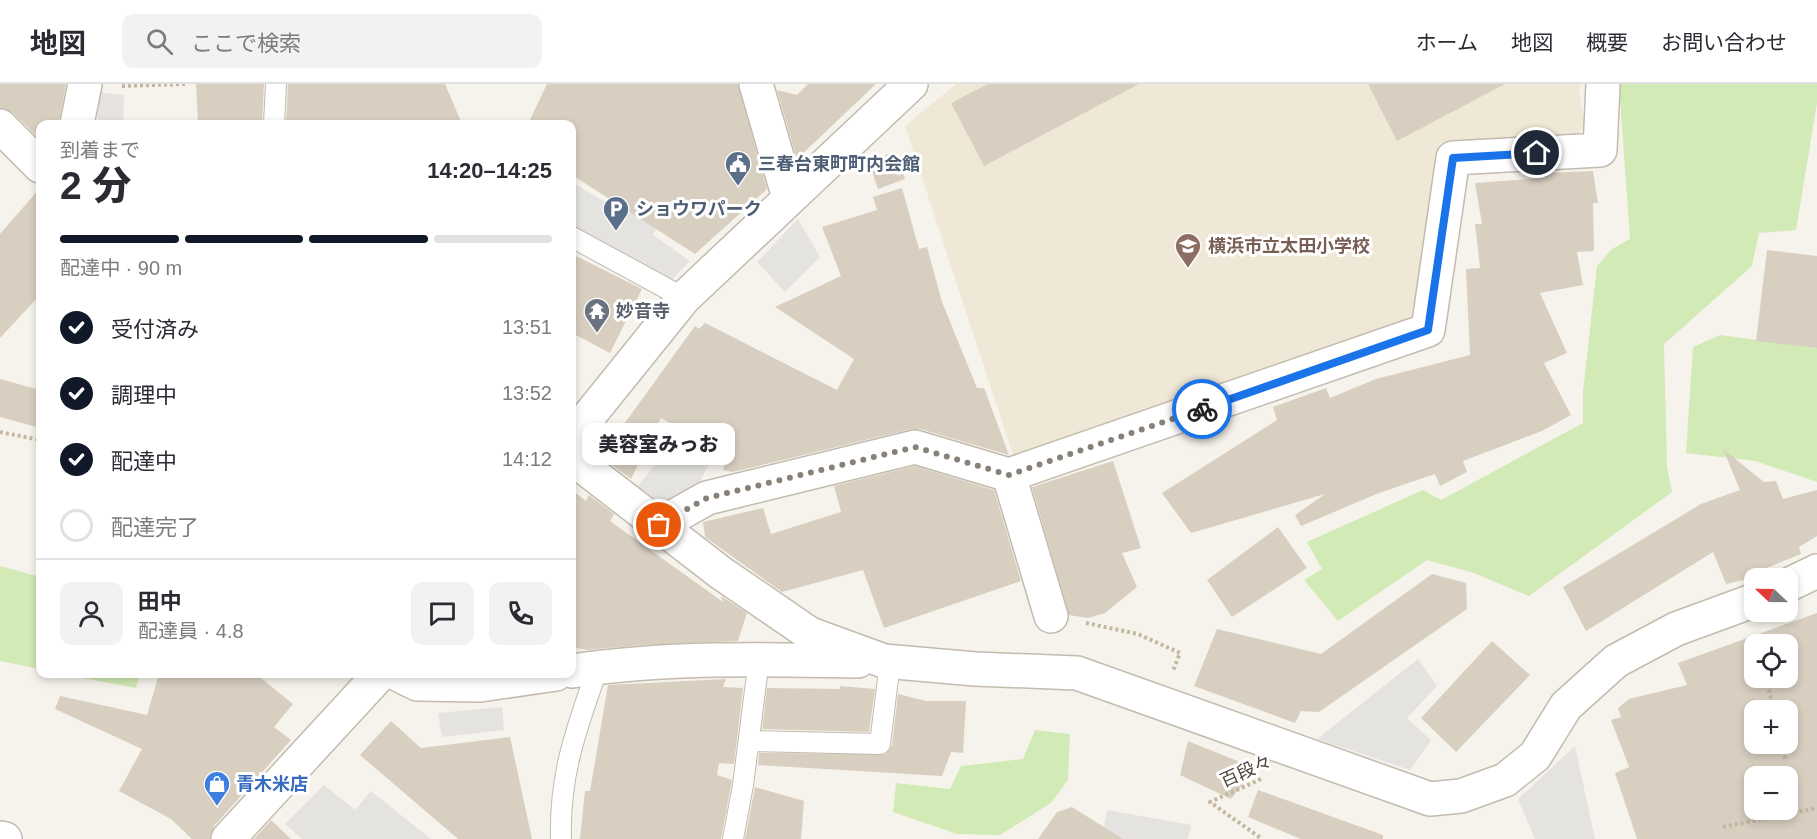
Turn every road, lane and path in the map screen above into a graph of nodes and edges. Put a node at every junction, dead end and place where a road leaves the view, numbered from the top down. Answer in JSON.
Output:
{"nodes":[{"id":1,"x":186,"y":84,"type":"edge"},
{"id":2,"x":276,"y":84,"type":"edge"},
{"id":3,"x":756,"y":84,"type":"edge"},
{"id":4,"x":911,"y":84,"type":"edge"},
{"id":5,"x":1603,"y":84,"type":"edge"},
{"id":6,"x":85,"y":86,"type":"edge"},
{"id":7,"x":78,"y":120,"type":"edge"},
{"id":8,"x":274,"y":120,"type":"edge"},
{"id":9,"x":0,"y":126,"type":"edge"},
{"id":10,"x":36,"y":162,"type":"edge"},
{"id":11,"x":789,"y":198,"type":"junction"},
{"id":12,"x":576,"y":239,"type":"edge"},
{"id":13,"x":684,"y":298,"type":"junction"},
{"id":14,"x":576,"y":431,"type":"edge"},
{"id":15,"x":0,"y":432,"type":"edge"},
{"id":16,"x":36,"y":439,"type":"edge"},
{"id":17,"x":576,"y":461,"type":"edge"},
{"id":18,"x":1009,"y":475,"type":"junction"},
{"id":19,"x":659,"y":525,"type":"junction"},
{"id":20,"x":1817,"y":571,"type":"edge"},
{"id":21,"x":1798,"y":580,"type":"edge"},
{"id":22,"x":1744,"y":604,"type":"edge"},
{"id":23,"x":1051,"y":616,"type":"joint"},
{"id":24,"x":759,"y":659,"type":"junction"},
{"id":25,"x":886,"y":661,"type":"junction"},
{"id":26,"x":585,"y":669,"type":"edge"},
{"id":27,"x":1171,"y":676,"type":"dead end"},
{"id":28,"x":379,"y":678,"type":"edge"},
{"id":29,"x":397,"y":678,"type":"edge"},
{"id":30,"x":528,"y":678,"type":"edge"},
{"id":31,"x":749,"y":741,"type":"junction"},
{"id":32,"x":1784,"y":754,"type":"edge"},
{"id":33,"x":1786,"y":762,"type":"dead end"},
{"id":34,"x":1264,"y":777,"type":"dead end"},
{"id":35,"x":1817,"y":808,"type":"edge"},
{"id":36,"x":1723,"y":828,"type":"dead end"},
{"id":37,"x":0,"y":838,"type":"edge"},
{"id":38,"x":4,"y":839,"type":"edge"},
{"id":39,"x":228,"y":839,"type":"edge"},
{"id":40,"x":561,"y":839,"type":"edge"},
{"id":41,"x":733,"y":839,"type":"edge"},
{"id":42,"x":1262,"y":839,"type":"edge"}],
"edges":[{"from":1,"to":6,"type":"path"},
{"from":2,"to":8,"type":"lane"},
{"from":3,"to":11,"type":"street"},
{"from":4,"to":11,"type":"street"},
{"from":5,"to":18,"type":"street"},
{"from":6,"to":7,"type":"street"},
{"from":9,"to":10,"type":"street"},
{"from":11,"to":13,"type":"street"},
{"from":12,"to":13,"type":"lane"},
{"from":13,"to":14,"type":"street"},
{"from":15,"to":16,"type":"path"},
{"from":17,"to":19,"type":"street"},
{"from":18,"to":19,"type":"street"},
{"from":18,"to":23,"type":"street"},
{"from":19,"to":25,"type":"street"},
{"from":20,"to":21,"type":"street"},
{"from":22,"to":25,"type":"street"},
{"from":23,"to":27,"type":"path"},
{"from":24,"to":25,"type":"street"},
{"from":24,"to":26,"type":"street"},
{"from":24,"to":31,"type":"lane"},
{"from":25,"to":31,"type":"lane"},
{"from":26,"to":40,"type":"lane"},
{"from":28,"to":39,"type":"street"},
{"from":29,"to":30,"type":"street"},
{"from":31,"to":41,"type":"lane"},
{"from":32,"to":33,"type":"path"},
{"from":34,"to":42,"type":"path","name":"百段々"},
{"from":35,"to":36,"type":"path"},
{"from":37,"to":38,"type":"street"}]}
